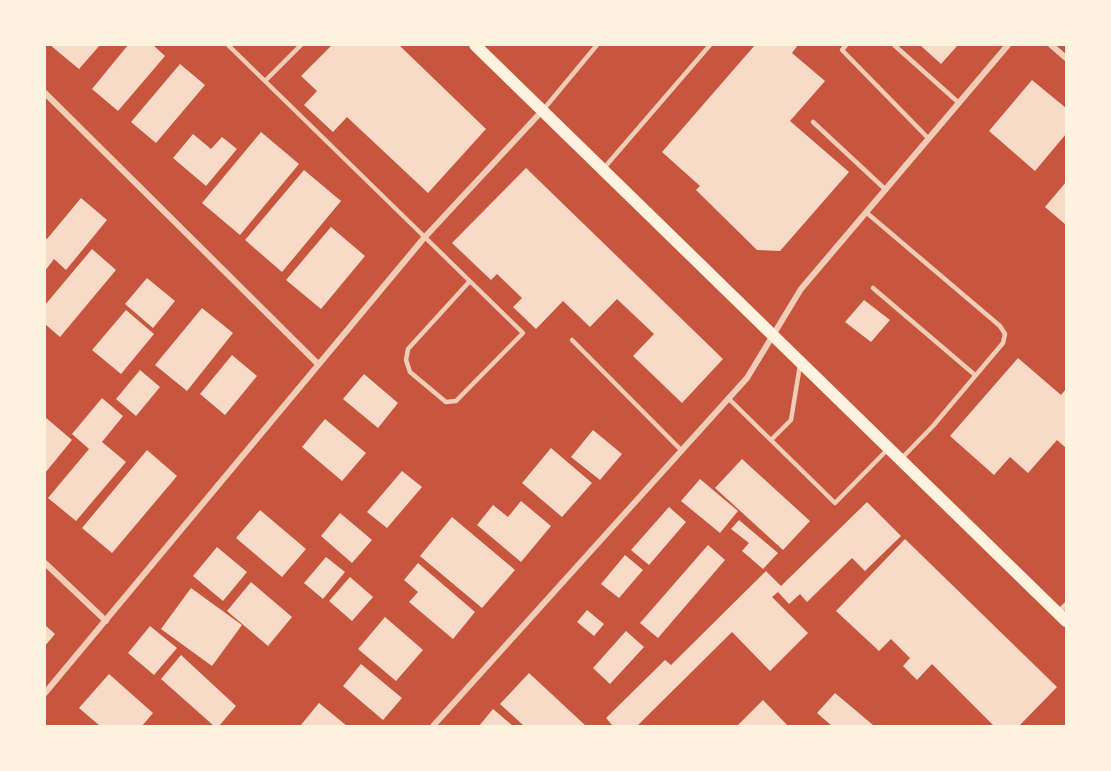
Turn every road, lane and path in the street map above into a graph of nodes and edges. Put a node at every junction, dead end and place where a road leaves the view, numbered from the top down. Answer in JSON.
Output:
{"nodes":[{"id":1,"x":228,"y":45,"type":"edge"},
{"id":2,"x":301,"y":45,"type":"edge"},
{"id":3,"x":475,"y":45,"type":"edge"},
{"id":4,"x":597,"y":45,"type":"edge"},
{"id":5,"x":710,"y":45,"type":"edge"},
{"id":6,"x":846,"y":45,"type":"edge"},
{"id":7,"x":894,"y":45,"type":"edge"},
{"id":8,"x":1008,"y":45,"type":"edge"},
{"id":9,"x":1051,"y":45,"type":"edge"},
{"id":10,"x":1066,"y":58,"type":"edge"},
{"id":11,"x":265,"y":81,"type":"junction"},
{"id":12,"x":45,"y":93,"type":"edge"},
{"id":13,"x":959,"y":103,"type":"junction"},
{"id":14,"x":543,"y":110,"type":"junction"},
{"id":15,"x":813,"y":122,"type":"dead end"},
{"id":16,"x":929,"y":139,"type":"junction"},
{"id":17,"x":603,"y":169,"type":"junction"},
{"id":18,"x":886,"y":190,"type":"junction"},
{"id":19,"x":867,"y":213,"type":"junction"},
{"id":20,"x":424,"y":238,"type":"junction"},
{"id":21,"x":469,"y":282,"type":"junction"},
{"id":22,"x":873,"y":288,"type":"dead end"},
{"id":23,"x":773,"y":333,"type":"junction"},
{"id":24,"x":572,"y":340,"type":"dead end"},
{"id":25,"x":801,"y":360,"type":"junction"},
{"id":26,"x":317,"y":363,"type":"junction"},
{"id":27,"x":975,"y":375,"type":"junction"},
{"id":28,"x":728,"y":398,"type":"junction"},
{"id":29,"x":771,"y":440,"type":"junction"},
{"id":30,"x":890,"y":447,"type":"junction"},
{"id":31,"x":681,"y":450,"type":"junction"},
{"id":32,"x":901,"y":459,"type":"junction"},
{"id":33,"x":45,"y":563,"type":"edge"},
{"id":34,"x":1063,"y":613,"type":"edge"},
{"id":35,"x":105,"y":621,"type":"junction"},
{"id":36,"x":45,"y":693,"type":"edge"},
{"id":37,"x":433,"y":726,"type":"edge"}],
"edges":[{"from":1,"to":11,"type":"lane"},
{"from":2,"to":11,"type":"lane"},
{"from":3,"to":14,"type":"main road"},
{"from":4,"to":14,"type":"lane"},
{"from":5,"to":17,"type":"lane"},
{"from":6,"to":16,"type":"lane"},
{"from":7,"to":13,"type":"lane"},
{"from":8,"to":13,"type":"street"},
{"from":9,"to":10,"type":"street"},
{"from":11,"to":20,"type":"lane"},
{"from":12,"to":26,"type":"street"},
{"from":13,"to":16,"type":"street"},
{"from":14,"to":17,"type":"main road"},
{"from":14,"to":20,"type":"street"},
{"from":15,"to":18,"type":"lane"},
{"from":16,"to":18,"type":"street"},
{"from":17,"to":23,"type":"main road"},
{"from":18,"to":19,"type":"street"},
{"from":19,"to":23,"type":"street"},
{"from":19,"to":27,"type":"lane"},
{"from":20,"to":21,"type":"lane"},
{"from":20,"to":26,"type":"street"},
{"from":21,"to":21,"type":"lane"},
{"from":22,"to":27,"type":"lane"},
{"from":23,"to":25,"type":"main road"},
{"from":23,"to":28,"type":"street"},
{"from":24,"to":31,"type":"lane"},
{"from":25,"to":29,"type":"lane"},
{"from":25,"to":30,"type":"main road"},
{"from":26,"to":35,"type":"street"},
{"from":27,"to":32,"type":"lane"},
{"from":28,"to":29,"type":"lane"},
{"from":28,"to":31,"type":"street"},
{"from":29,"to":30,"type":"lane"},
{"from":30,"to":32,"type":"main road"},
{"from":31,"to":37,"type":"street"},
{"from":32,"to":34,"type":"main road"},
{"from":33,"to":35,"type":"street"},
{"from":35,"to":36,"type":"street"}]}
